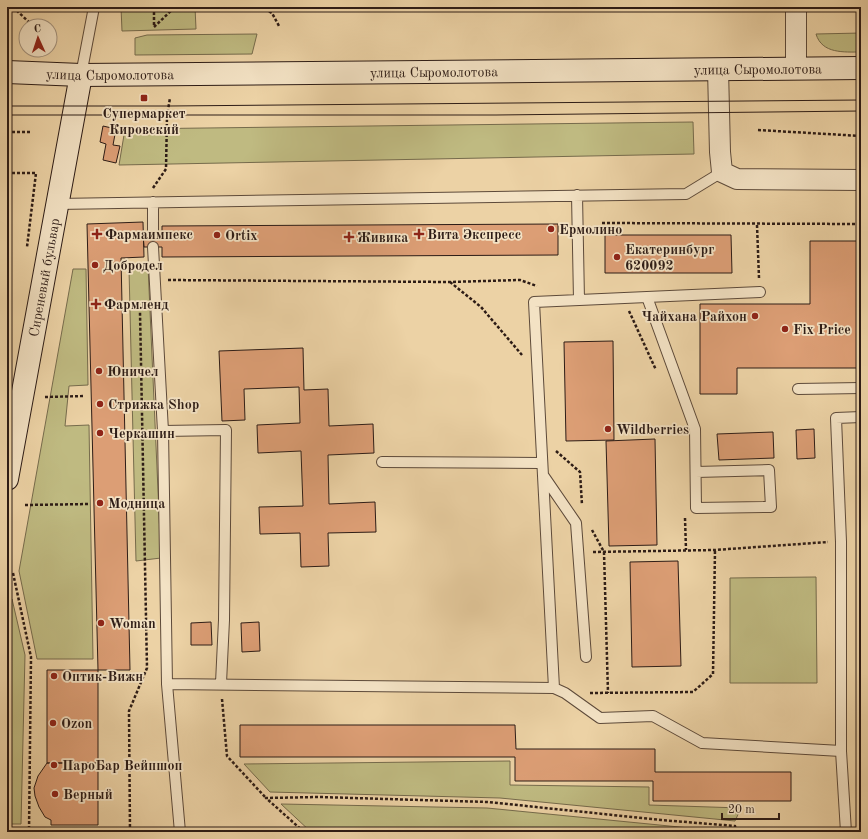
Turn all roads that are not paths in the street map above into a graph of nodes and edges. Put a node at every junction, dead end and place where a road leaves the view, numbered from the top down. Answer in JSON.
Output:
{"nodes":[{"id":1,"x":94,"y":7,"type":"edge"},
{"id":2,"x":796,"y":7,"type":"edge"},
{"id":3,"x":796,"y":68,"type":"junction"},
{"id":4,"x":861,"y":68,"type":"edge"},
{"id":5,"x":718,"y":69,"type":"junction"},
{"id":6,"x":7,"y":72,"type":"edge"},
{"id":7,"x":81,"y":75,"type":"junction"},
{"id":8,"x":722,"y":172,"type":"junction"},
{"id":9,"x":861,"y":180,"type":"edge"},
{"id":10,"x":577,"y":195,"type":"junction"},
{"id":11,"x":148,"y":202,"type":"junction"},
{"id":12,"x":57,"y":204,"type":"junction"},
{"id":13,"x":153,"y":235,"type":"dead end"},
{"id":14,"x":153,"y":247,"type":"dead end"},
{"id":15,"x":760,"y":292,"type":"road end"},
{"id":16,"x":647,"y":297,"type":"junction"},
{"id":17,"x":579,"y":300,"type":"junction"},
{"id":18,"x":861,"y":388,"type":"edge"},
{"id":19,"x":798,"y":389,"type":"dead end"},
{"id":20,"x":13,"y":409,"type":"edge"},
{"id":21,"x":861,"y":417,"type":"edge"},
{"id":22,"x":163,"y":431,"type":"junction"},
{"id":23,"x":382,"y":462,"type":"dead end"},
{"id":24,"x":541,"y":463,"type":"junction"},
{"id":25,"x":696,"y":472,"type":"junction"},
{"id":26,"x":542,"y":474,"type":"junction"},
{"id":27,"x":7,"y":480,"type":"edge"},
{"id":28,"x":586,"y":657,"type":"dead end"},
{"id":29,"x":221,"y":683,"type":"junction"},
{"id":30,"x":167,"y":684,"type":"junction"},
{"id":31,"x":554,"y":688,"type":"junction"},
{"id":32,"x":841,"y":751,"type":"junction"},
{"id":33,"x":180,"y":832,"type":"edge"},
{"id":34,"x":846,"y":832,"type":"edge"}],
"edges":[{"from":1,"to":7,"type":"lane"},
{"from":2,"to":3,"type":"street"},
{"from":3,"to":4,"type":"street","name":"улица Сыромолотова"},
{"from":3,"to":5,"type":"street","name":"улица Сыромолотова"},
{"from":5,"to":7,"type":"street","name":"улица Сыромолотова"},
{"from":5,"to":8,"type":"street"},
{"from":6,"to":7,"type":"street","name":"улица Сыромолотова"},
{"from":7,"to":12,"type":"street","name":"Сиреневый бульвар"},
{"from":8,"to":9,"type":"street"},
{"from":8,"to":10,"type":"lane"},
{"from":10,"to":11,"type":"lane"},
{"from":10,"to":17,"type":"lane"},
{"from":11,"to":12,"type":"lane"},
{"from":11,"to":13,"type":"lane"},
{"from":12,"to":20,"type":"street","name":"Сиреневый бульвар"},
{"from":14,"to":22,"type":"lane"},
{"from":15,"to":16,"type":"lane"},
{"from":16,"to":17,"type":"lane"},
{"from":16,"to":25,"type":"lane"},
{"from":17,"to":24,"type":"lane"},
{"from":18,"to":19,"type":"lane"},
{"from":20,"to":27,"type":"street","name":"Сиреневый бульвар"},
{"from":21,"to":32,"type":"lane"},
{"from":22,"to":29,"type":"lane"},
{"from":22,"to":30,"type":"lane"},
{"from":23,"to":24,"type":"lane"},
{"from":24,"to":26,"type":"lane"},
{"from":25,"to":25,"type":"lane"},
{"from":26,"to":28,"type":"lane"},
{"from":26,"to":31,"type":"lane"},
{"from":29,"to":30,"type":"lane"},
{"from":29,"to":31,"type":"lane"},
{"from":30,"to":33,"type":"lane"},
{"from":31,"to":32,"type":"lane"},
{"from":32,"to":34,"type":"lane"}]}
